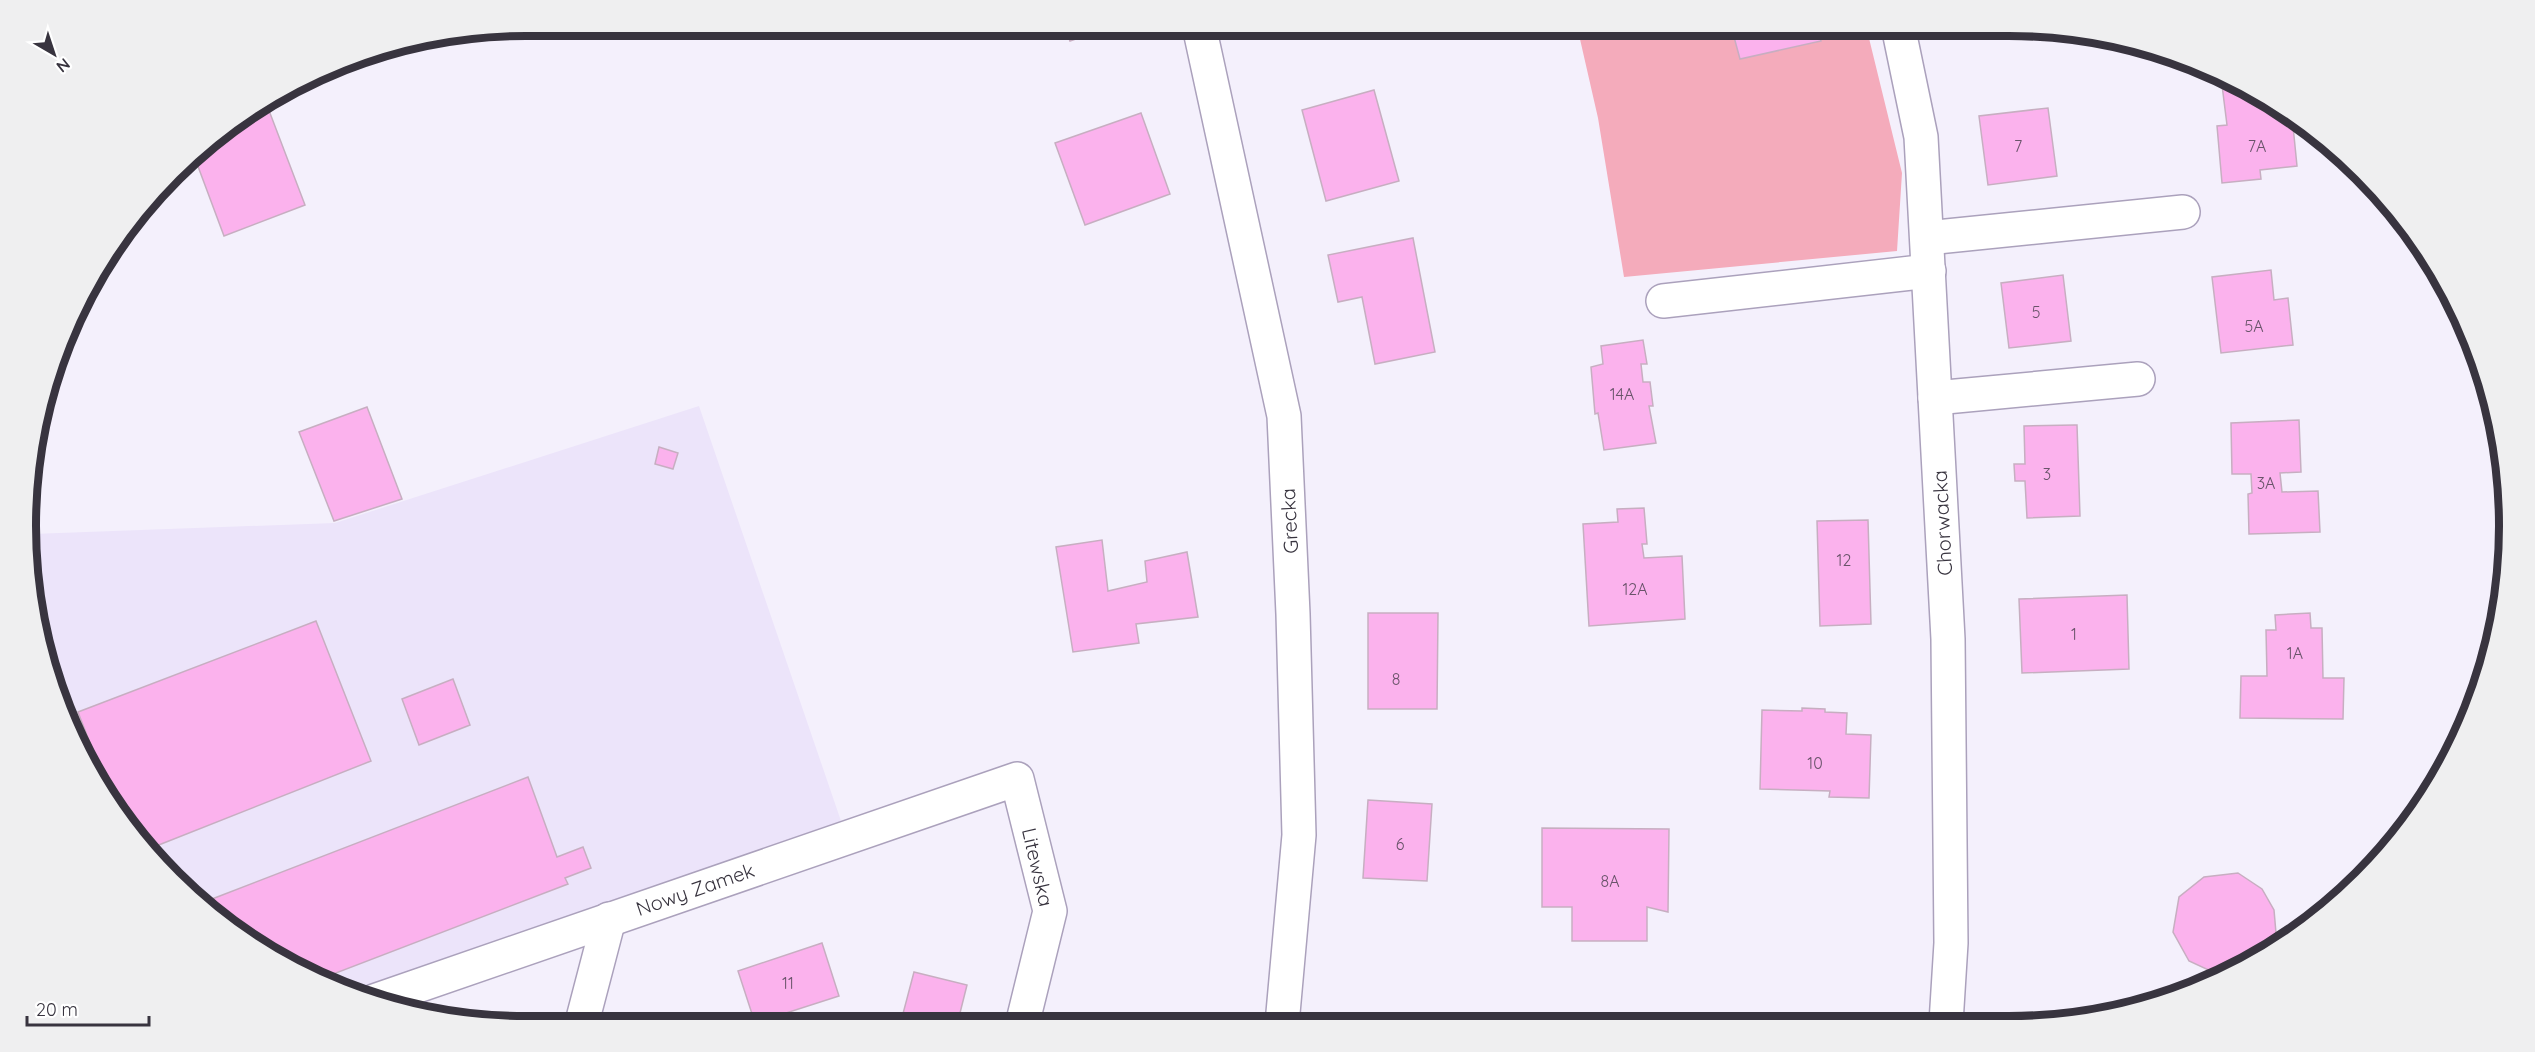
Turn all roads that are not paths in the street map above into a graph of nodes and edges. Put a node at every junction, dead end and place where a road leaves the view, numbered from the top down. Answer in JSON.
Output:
{"nodes":[{"id":1,"x":1201,"y":36,"type":"edge"},
{"id":2,"x":1900,"y":36,"type":"edge"},
{"id":3,"x":2183,"y":212,"type":"dead end"},
{"id":4,"x":1927,"y":238,"type":"junction"},
{"id":5,"x":1929,"y":271,"type":"junction"},
{"id":6,"x":1663,"y":301,"type":"dead end"},
{"id":7,"x":2138,"y":379,"type":"dead end"},
{"id":8,"x":1935,"y":398,"type":"junction"},
{"id":9,"x":1017,"y":779,"type":"joint"},
{"id":10,"x":609,"y":919,"type":"junction"},
{"id":11,"x":388,"y":996,"type":"edge"},
{"id":12,"x":584,"y":1016,"type":"edge"},
{"id":13,"x":1024,"y":1016,"type":"edge"},
{"id":14,"x":1283,"y":1016,"type":"edge"},
{"id":15,"x":1946,"y":1016,"type":"edge"}],
"edges":[{"from":1,"to":14,"type":"street","name":"Grecka"},
{"from":2,"to":4,"type":"street","name":"Chorwacka"},
{"from":3,"to":4,"type":"street"},
{"from":4,"to":5,"type":"street","name":"Chorwacka"},
{"from":5,"to":6,"type":"street"},
{"from":5,"to":8,"type":"street","name":"Chorwacka"},
{"from":7,"to":8,"type":"street"},
{"from":8,"to":15,"type":"street","name":"Chorwacka"},
{"from":9,"to":10,"type":"street","name":"Nowy Zamek"},
{"from":9,"to":13,"type":"street","name":"Litewska"},
{"from":10,"to":11,"type":"street","name":"Nowy Zamek"},
{"from":10,"to":12,"type":"street"}]}
